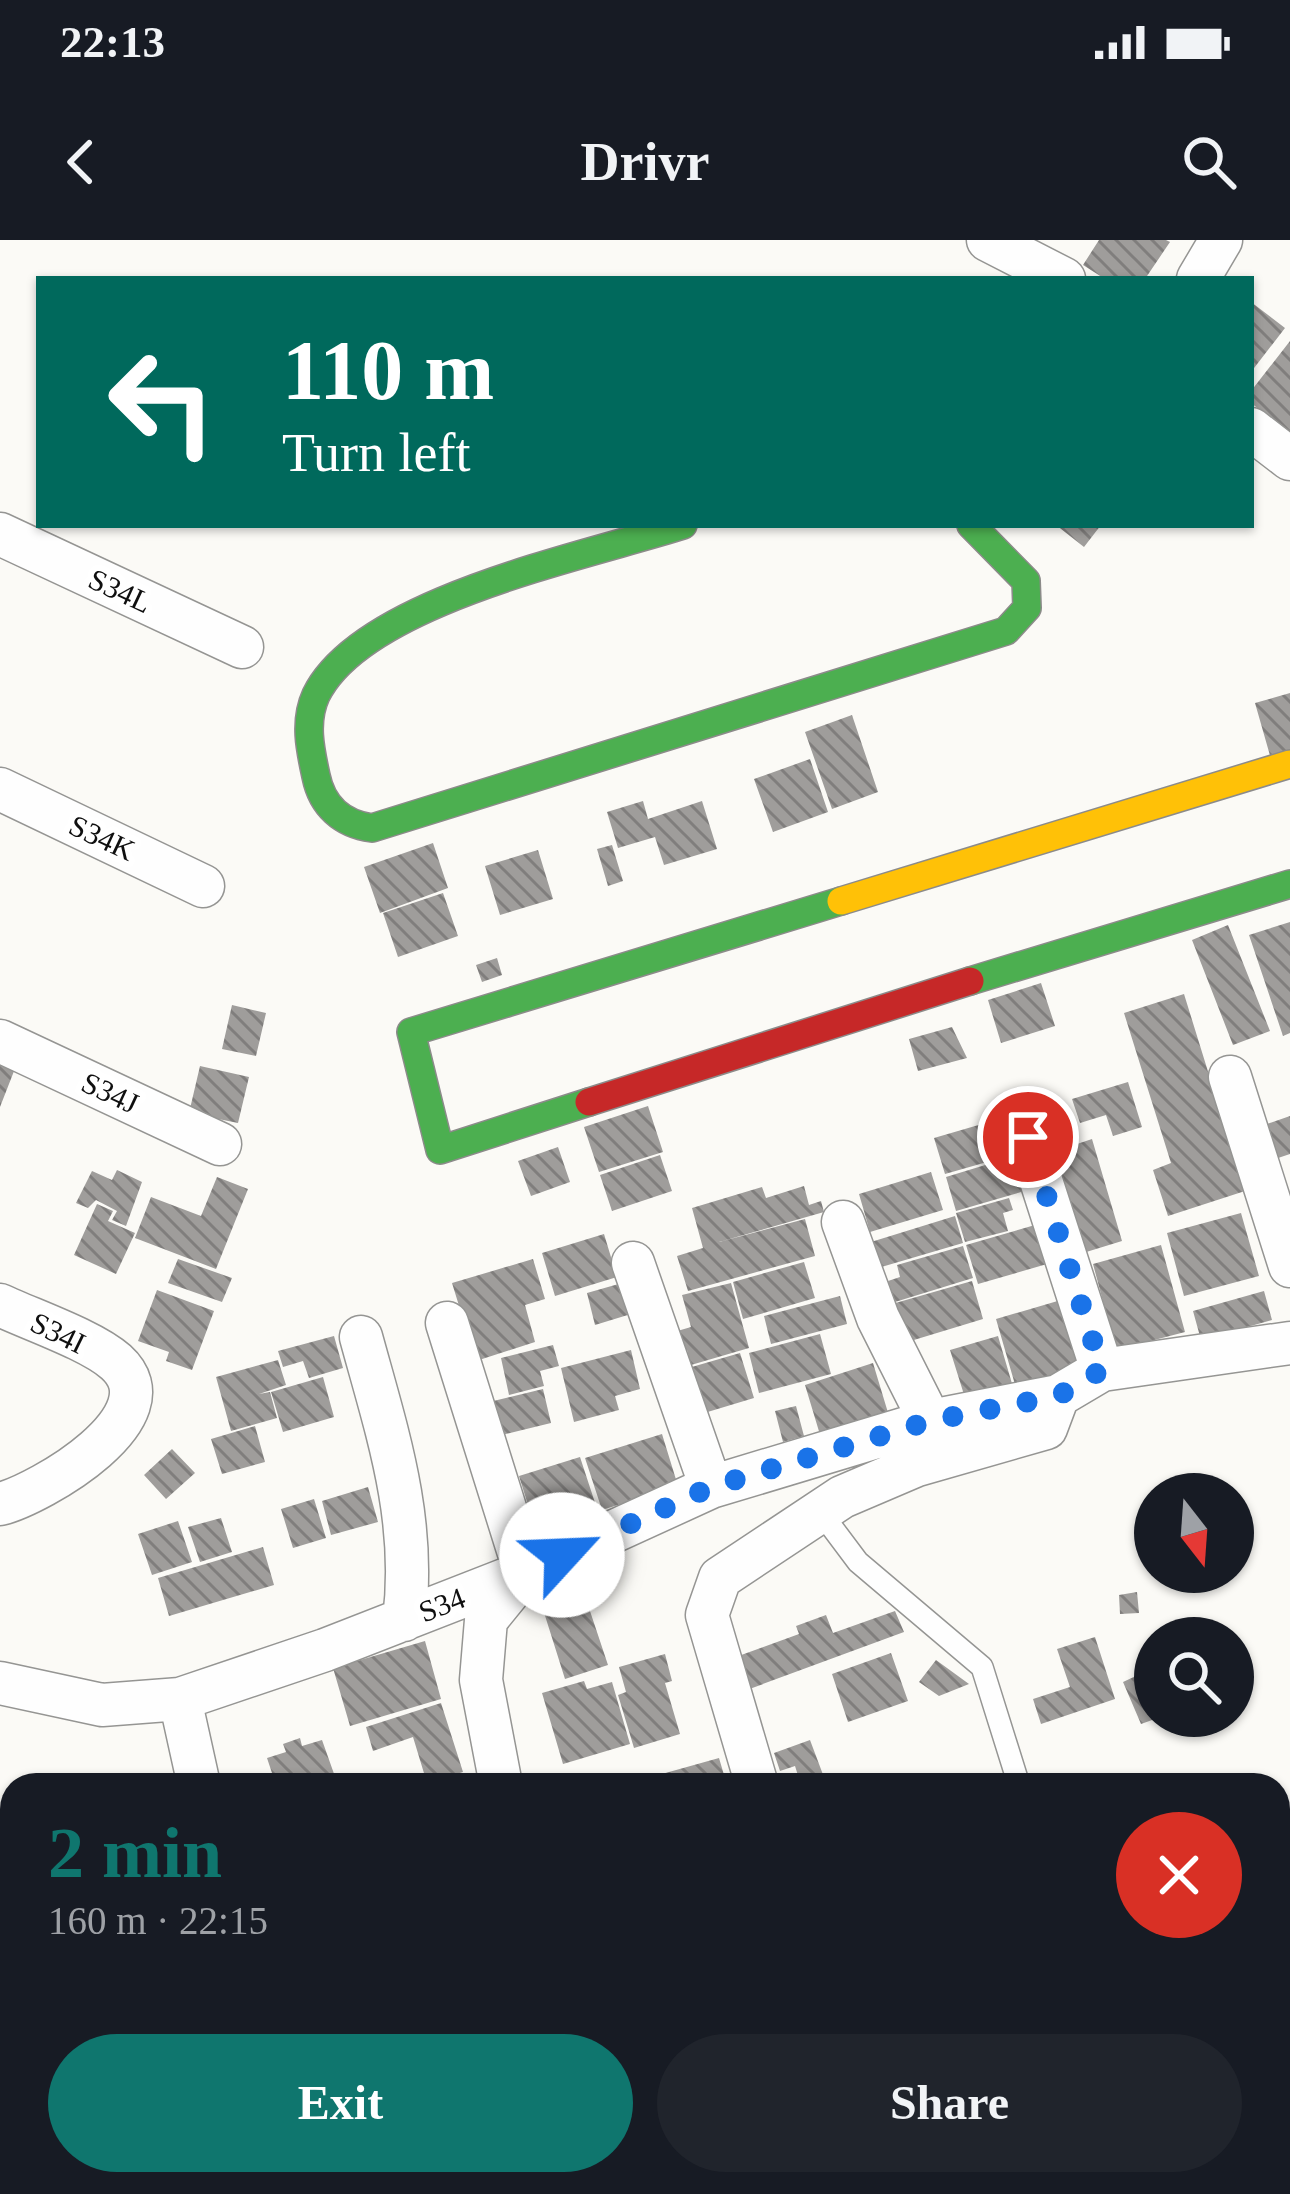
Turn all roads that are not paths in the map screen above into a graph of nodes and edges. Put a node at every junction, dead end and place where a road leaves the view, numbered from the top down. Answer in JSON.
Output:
{"nodes":[{"id":1,"x":988,"y":240,"type":"edge"},
{"id":2,"x":1221,"y":240,"type":"edge"},
{"id":3,"x":1058,"y":276,"type":"edge"},
{"id":4,"x":1200,"y":276,"type":"edge"},
{"id":5,"x":1254,"y":431,"type":"edge"},
{"id":6,"x":1290,"y":459,"type":"edge"},
{"id":7,"x":673,"y":528,"type":"edge"},
{"id":8,"x":974,"y":528,"type":"edge"},
{"id":9,"x":0,"y":534,"type":"edge"},
{"id":10,"x":242,"y":647,"type":"dead end"},
{"id":11,"x":1290,"y":764,"type":"edge"},
{"id":12,"x":0,"y":789,"type":"edge"},
{"id":13,"x":1290,"y":884,"type":"edge"},
{"id":14,"x":203,"y":886,"type":"dead end"},
{"id":15,"x":0,"y":1041,"type":"edge"},
{"id":16,"x":1231,"y":1077,"type":"dead end"},
{"id":17,"x":1028,"y":1137,"type":"dead end"},
{"id":18,"x":220,"y":1144,"type":"dead end"},
{"id":19,"x":843,"y":1222,"type":"dead end"},
{"id":20,"x":633,"y":1263,"type":"dead end"},
{"id":21,"x":1290,"y":1266,"type":"edge"},
{"id":22,"x":0,"y":1305,"type":"edge"},
{"id":23,"x":447,"y":1323,"type":"dead end"},
{"id":24,"x":362,"y":1337,"type":"dead end"},
{"id":25,"x":1290,"y":1343,"type":"edge"},
{"id":26,"x":1102,"y":1370,"type":"junction"},
{"id":27,"x":1058,"y":1396,"type":"junction"},
{"id":28,"x":930,"y":1421,"type":"junction"},
{"id":29,"x":711,"y":1487,"type":"junction"},
{"id":30,"x":0,"y":1504,"type":"edge"},
{"id":31,"x":820,"y":1510,"type":"junction"},
{"id":32,"x":525,"y":1572,"type":"junction"},
{"id":33,"x":404,"y":1620,"type":"junction"},
{"id":34,"x":0,"y":1683,"type":"edge"},
{"id":35,"x":180,"y":1699,"type":"junction"},
{"id":36,"x":196,"y":1773,"type":"edge"},
{"id":37,"x":499,"y":1773,"type":"edge"},
{"id":38,"x":753,"y":1773,"type":"edge"},
{"id":39,"x":1015,"y":1773,"type":"edge"}],
"edges":[{"from":1,"to":3,"type":"street"},
{"from":2,"to":4,"type":"street"},
{"from":5,"to":6,"type":"street"},
{"from":7,"to":8,"type":"street"},
{"from":9,"to":10,"type":"street","name":"S34L"},
{"from":11,"to":13,"type":"street"},
{"from":12,"to":14,"type":"street","name":"S34K"},
{"from":15,"to":18,"type":"street","name":"S34J"},
{"from":16,"to":21,"type":"street"},
{"from":17,"to":26,"type":"street"},
{"from":19,"to":28,"type":"street"},
{"from":20,"to":29,"type":"street"},
{"from":22,"to":30,"type":"street","name":"S34I"},
{"from":23,"to":32,"type":"street"},
{"from":24,"to":33,"type":"street"},
{"from":25,"to":26,"type":"street","name":"S34"},
{"from":26,"to":27,"type":"street","name":"S34"},
{"from":27,"to":28,"type":"street","name":"S34"},
{"from":27,"to":31,"type":"street"},
{"from":28,"to":29,"type":"street","name":"S34"},
{"from":29,"to":32,"type":"street","name":"S34"},
{"from":31,"to":38,"type":"street"},
{"from":31,"to":39,"type":"lane"},
{"from":32,"to":33,"type":"street","name":"S34"},
{"from":32,"to":37,"type":"street"},
{"from":33,"to":35,"type":"street","name":"S34"},
{"from":34,"to":35,"type":"street","name":"S34"},
{"from":35,"to":36,"type":"street"}]}
